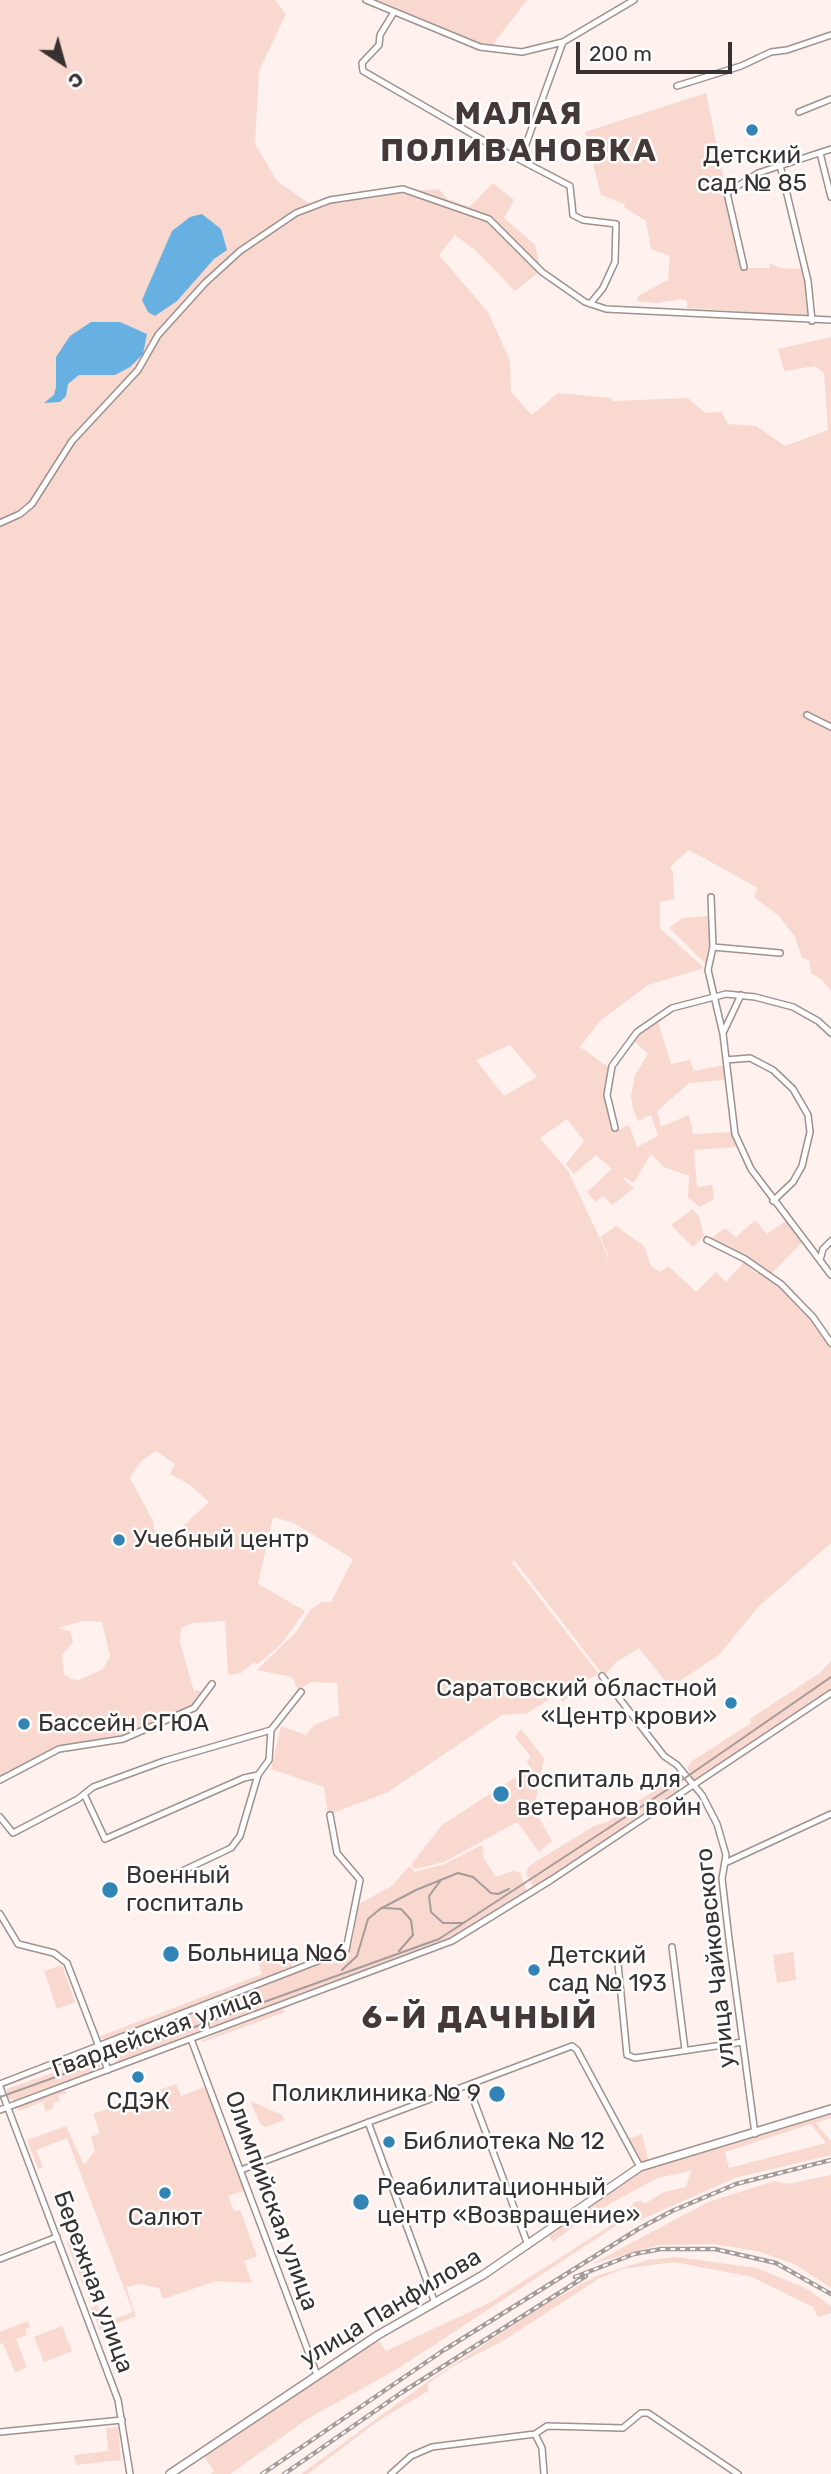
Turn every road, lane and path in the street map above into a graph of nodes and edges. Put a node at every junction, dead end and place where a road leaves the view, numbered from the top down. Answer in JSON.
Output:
{"nodes":[{"id":1,"x":366,"y":0,"type":"edge"},
{"id":2,"x":634,"y":0,"type":"edge"},
{"id":3,"x":394,"y":12,"type":"junction"},
{"id":4,"x":831,"y":35,"type":"edge"},
{"id":5,"x":563,"y":42,"type":"junction"},
{"id":6,"x":677,"y":86,"type":"dead end"},
{"id":7,"x":831,"y":99,"type":"edge"},
{"id":8,"x":799,"y":112,"type":"dead end"},
{"id":9,"x":831,"y":149,"type":"edge"},
{"id":10,"x":820,"y":153,"type":"junction"},
{"id":11,"x":522,"y":158,"type":"junction"},
{"id":12,"x":780,"y":165,"type":"junction"},
{"id":13,"x":831,"y":197,"type":"edge"},
{"id":14,"x":744,"y":267,"type":"dead end"},
{"id":15,"x":590,"y":304,"type":"junction"},
{"id":16,"x":831,"y":320,"type":"edge"},
{"id":17,"x":812,"y":321,"type":"junction"},
{"id":18,"x":0,"y":523,"type":"edge"},
{"id":19,"x":807,"y":715,"type":"dead end"},
{"id":20,"x":831,"y":727,"type":"edge"},
{"id":21,"x":711,"y":897,"type":"dead end"},
{"id":22,"x":713,"y":947,"type":"junction"},
{"id":23,"x":780,"y":953,"type":"dead end"},
{"id":24,"x":741,"y":995,"type":"junction"},
{"id":25,"x":712,"y":997,"type":"junction"},
{"id":26,"x":831,"y":1033,"type":"edge"},
{"id":27,"x":723,"y":1034,"type":"junction"},
{"id":28,"x":726,"y":1060,"type":"junction"},
{"id":29,"x":615,"y":1128,"type":"dead end"},
{"id":30,"x":773,"y":1201,"type":"junction"},
{"id":31,"x":707,"y":1240,"type":"dead end"},
{"id":32,"x":831,"y":1241,"type":"edge"},
{"id":33,"x":820,"y":1260,"type":"junction"},
{"id":34,"x":831,"y":1275,"type":"edge"},
{"id":35,"x":831,"y":1343,"type":"edge"},
{"id":36,"x":602,"y":1676,"type":"dead end"},
{"id":37,"x":212,"y":1684,"type":"dead end"},
{"id":38,"x":301,"y":1692,"type":"dead end"},
{"id":39,"x":831,"y":1693,"type":"edge"},
{"id":40,"x":271,"y":1730,"type":"junction"},
{"id":41,"x":258,"y":1775,"type":"junction"},
{"id":42,"x":0,"y":1780,"type":"edge"},
{"id":43,"x":694,"y":1786,"type":"junction"},
{"id":44,"x":84,"y":1794,"type":"junction"},
{"id":45,"x":831,"y":1814,"type":"edge"},
{"id":46,"x":330,"y":1815,"type":"dead end"},
{"id":47,"x":0,"y":1817,"type":"edge"},
{"id":48,"x":725,"y":1863,"type":"junction"},
{"id":49,"x":178,"y":1873,"type":"dead end"},
{"id":50,"x":0,"y":1914,"type":"edge"},
{"id":51,"x":672,"y":1947,"type":"dead end"},
{"id":52,"x":617,"y":1954,"type":"dead end"},
{"id":53,"x":199,"y":2008,"type":"junction"},
{"id":54,"x":208,"y":2032,"type":"junction"},
{"id":55,"x":191,"y":2039,"type":"junction"},
{"id":56,"x":743,"y":2042,"type":"junction"},
{"id":57,"x":99,"y":2047,"type":"junction"},
{"id":58,"x":685,"y":2050,"type":"junction"},
{"id":59,"x":108,"y":2070,"type":"junction"},
{"id":60,"x":468,"y":2085,"type":"junction"},
{"id":61,"x":0,"y":2086,"type":"edge"},
{"id":62,"x":8,"y":2107,"type":"junction"},
{"id":63,"x":831,"y":2109,"type":"edge"},
{"id":64,"x":0,"y":2110,"type":"edge"},
{"id":65,"x":368,"y":2122,"type":"junction"},
{"id":66,"x":755,"y":2134,"type":"junction"},
{"id":67,"x":640,"y":2168,"type":"junction"},
{"id":68,"x":242,"y":2170,"type":"junction"},
{"id":69,"x":57,"y":2237,"type":"junction"},
{"id":70,"x":528,"y":2245,"type":"junction"},
{"id":71,"x":0,"y":2259,"type":"edge"},
{"id":72,"x":435,"y":2303,"type":"junction"},
{"id":73,"x":317,"y":2375,"type":"junction"},
{"id":74,"x":122,"y":2420,"type":"junction"},
{"id":75,"x":0,"y":2432,"type":"edge"},
{"id":76,"x":535,"y":2434,"type":"junction"},
{"id":77,"x":130,"y":2474,"type":"edge"},
{"id":78,"x":170,"y":2474,"type":"edge"},
{"id":79,"x":391,"y":2474,"type":"edge"},
{"id":80,"x":544,"y":2474,"type":"edge"},
{"id":81,"x":738,"y":2474,"type":"edge"}],
"edges":[{"from":1,"to":3,"type":"street"},
{"from":2,"to":5,"type":"street"},
{"from":3,"to":5,"type":"street"},
{"from":3,"to":11,"type":"street"},
{"from":4,"to":6,"type":"street"},
{"from":5,"to":11,"type":"street"},
{"from":7,"to":8,"type":"street"},
{"from":9,"to":10,"type":"street"},
{"from":10,"to":12,"type":"street"},
{"from":10,"to":13,"type":"street"},
{"from":11,"to":15,"type":"street"},
{"from":12,"to":14,"type":"street"},
{"from":12,"to":17,"type":"street"},
{"from":15,"to":17,"type":"street"},
{"from":15,"to":18,"type":"street"},
{"from":16,"to":17,"type":"street"},
{"from":19,"to":20,"type":"street"},
{"from":21,"to":22,"type":"street"},
{"from":22,"to":23,"type":"street"},
{"from":22,"to":25,"type":"street"},
{"from":24,"to":25,"type":"street"},
{"from":24,"to":26,"type":"street"},
{"from":24,"to":27,"type":"street"},
{"from":25,"to":27,"type":"street"},
{"from":25,"to":29,"type":"street"},
{"from":27,"to":28,"type":"street"},
{"from":28,"to":30,"type":"street"},
{"from":28,"to":30,"type":"street"},
{"from":30,"to":33,"type":"street"},
{"from":31,"to":35,"type":"street"},
{"from":32,"to":33,"type":"street"},
{"from":33,"to":34,"type":"street"},
{"from":36,"to":43,"type":"street","name":"улица Чайковского"},
{"from":37,"to":42,"type":"street"},
{"from":38,"to":40,"type":"street"},
{"from":39,"to":43,"type":"street","name":"Гвардейская улица"},
{"from":40,"to":41,"type":"street"},
{"from":40,"to":44,"type":"street"},
{"from":41,"to":44,"type":"street"},
{"from":41,"to":49,"type":"street"},
{"from":43,"to":48,"type":"street","name":"улица Чайковского"},
{"from":43,"to":54,"type":"street","name":"Гвардейская улица"},
{"from":44,"to":47,"type":"street"},
{"from":45,"to":48,"type":"street"},
{"from":46,"to":53,"type":"street"},
{"from":48,"to":56,"type":"street","name":"улица Чайковского"},
{"from":50,"to":57,"type":"street"},
{"from":51,"to":58,"type":"street"},
{"from":52,"to":58,"type":"street"},
{"from":53,"to":54,"type":"street"},
{"from":53,"to":57,"type":"street"},
{"from":54,"to":55,"type":"street","name":"Гвардейская улица"},
{"from":55,"to":59,"type":"street","name":"Гвардейская улица"},
{"from":55,"to":68,"type":"street","name":"Олимпийская улица"},
{"from":56,"to":58,"type":"street"},
{"from":56,"to":66,"type":"street","name":"улица Чайковского"},
{"from":57,"to":59,"type":"street"},
{"from":57,"to":61,"type":"street"},
{"from":59,"to":62,"type":"street","name":"Гвардейская улица"},
{"from":60,"to":65,"type":"street"},
{"from":60,"to":67,"type":"street"},
{"from":60,"to":70,"type":"street"},
{"from":61,"to":62,"type":"street","name":"Бережная улица"},
{"from":62,"to":64,"type":"street","name":"Гвардейская улица"},
{"from":62,"to":69,"type":"street","name":"Бережная улица"},
{"from":63,"to":66,"type":"main road","name":"улица Панфилова"},
{"from":65,"to":68,"type":"street"},
{"from":65,"to":72,"type":"street"},
{"from":66,"to":67,"type":"main road","name":"улица Панфилова"},
{"from":67,"to":70,"type":"main road","name":"улица Панфилова"},
{"from":68,"to":73,"type":"street","name":"Олимпийская улица"},
{"from":69,"to":71,"type":"street"},
{"from":69,"to":74,"type":"street","name":"Бережная улица"},
{"from":70,"to":72,"type":"main road","name":"улица Панфилова"},
{"from":72,"to":73,"type":"main road","name":"улица Панфилова"},
{"from":73,"to":78,"type":"main road","name":"улица Панфилова"},
{"from":74,"to":75,"type":"street"},
{"from":74,"to":77,"type":"street","name":"Бережная улица"},
{"from":76,"to":79,"type":"street"},
{"from":76,"to":80,"type":"street"},
{"from":76,"to":81,"type":"street"}]}
